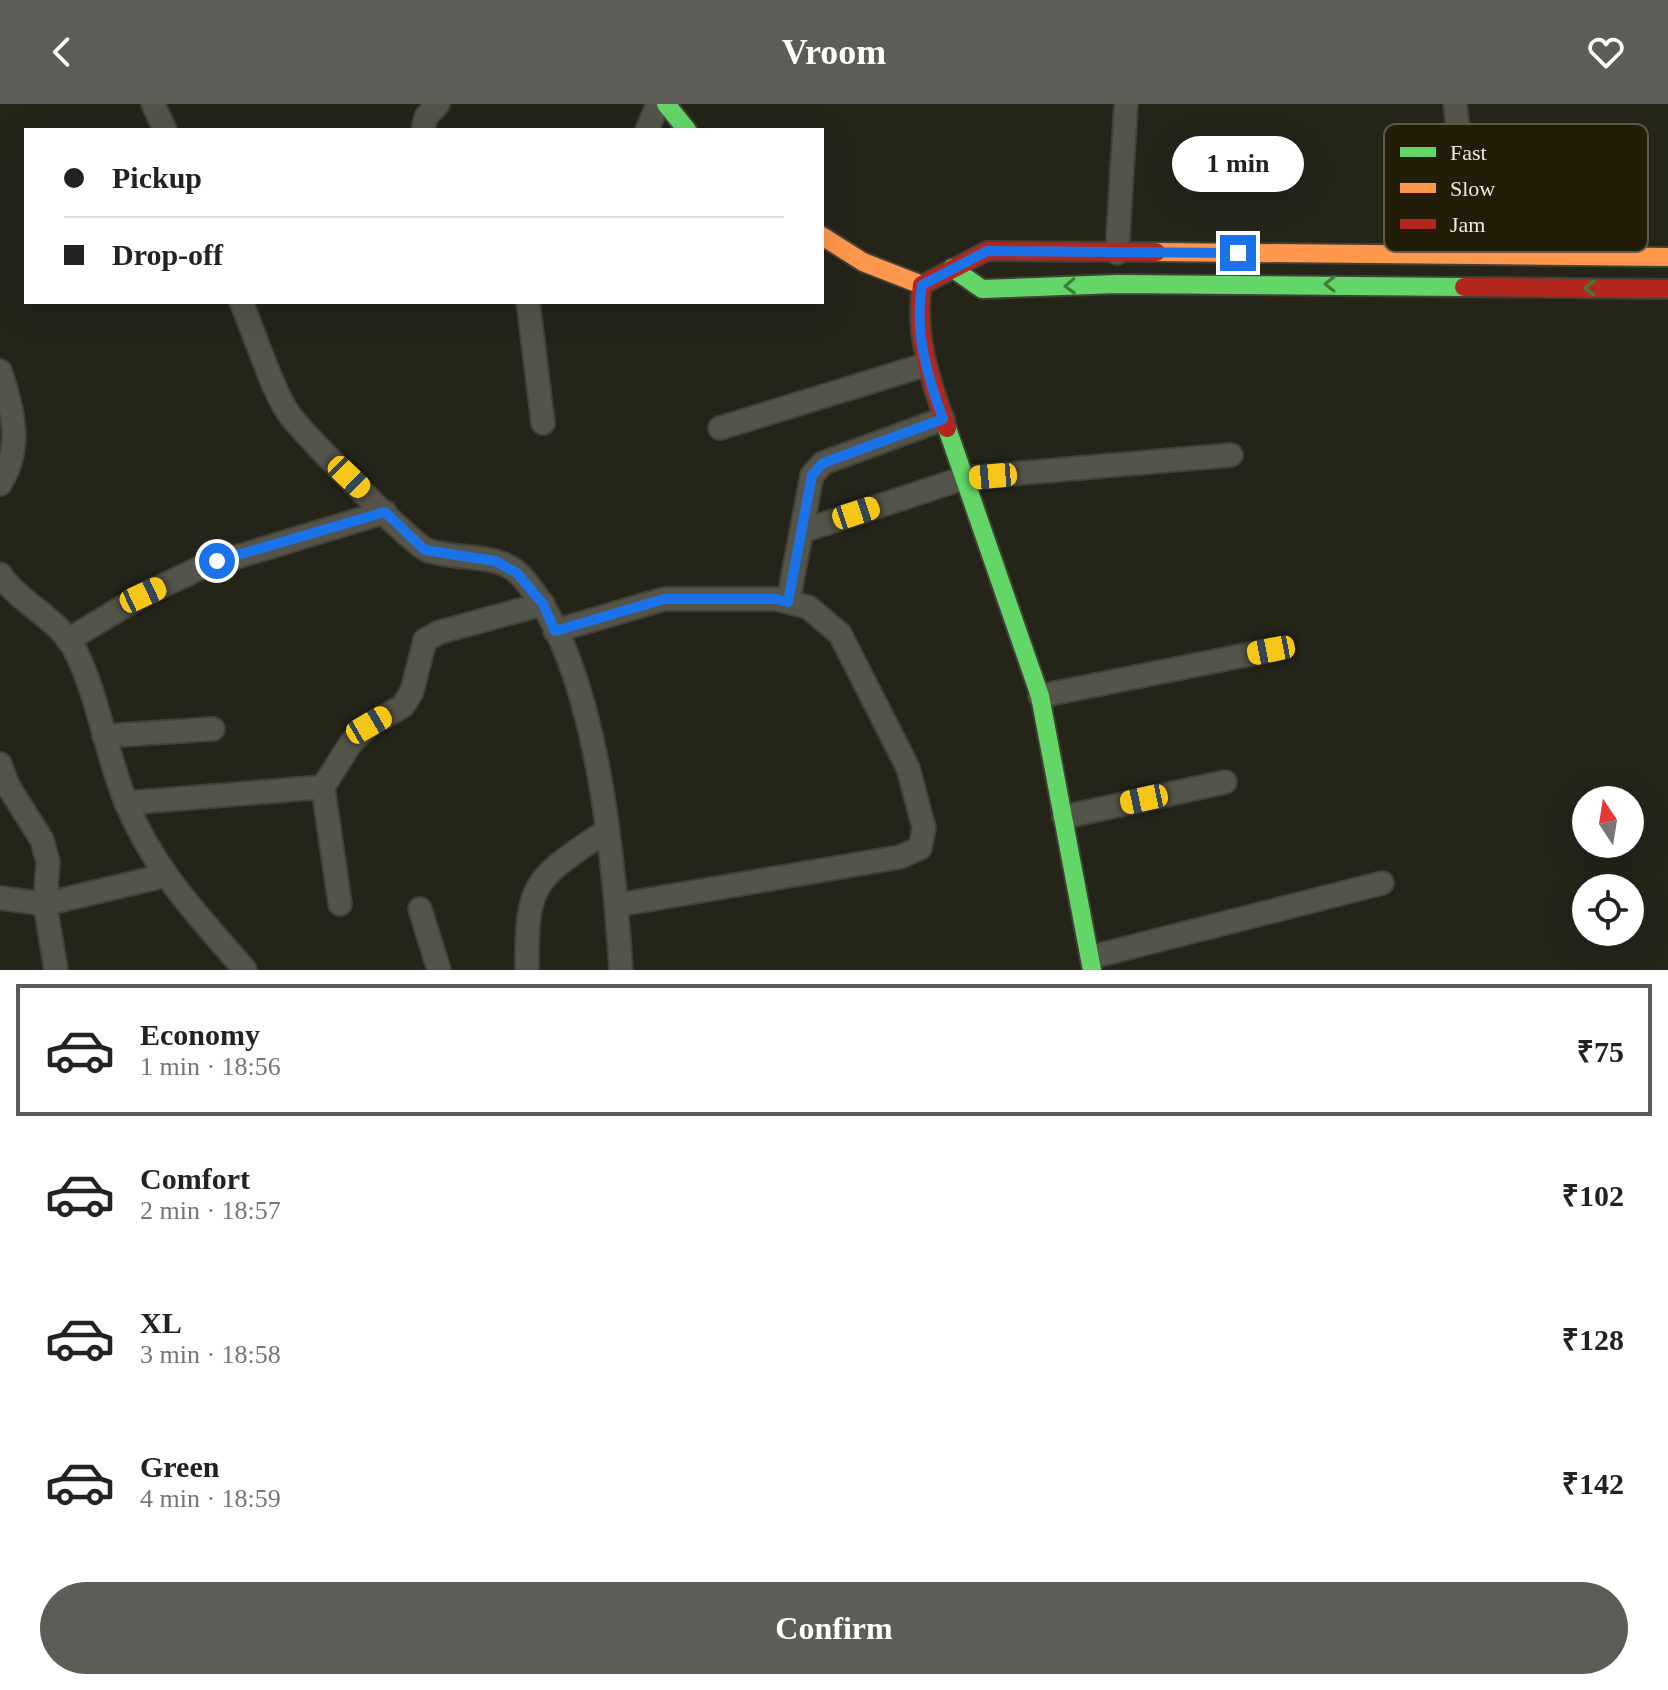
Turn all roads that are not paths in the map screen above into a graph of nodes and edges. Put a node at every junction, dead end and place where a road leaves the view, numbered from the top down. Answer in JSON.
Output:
{"nodes":[{"id":1,"x":153,"y":104,"type":"edge"},
{"id":2,"x":438,"y":104,"type":"edge"},
{"id":3,"x":658,"y":104,"type":"edge"},
{"id":4,"x":666,"y":104,"type":"edge"},
{"id":5,"x":1126,"y":104,"type":"edge"},
{"id":6,"x":1455,"y":104,"type":"edge"},
{"id":7,"x":1458,"y":124,"type":"edge"},
{"id":8,"x":164,"y":128,"type":"edge"},
{"id":9,"x":423,"y":128,"type":"edge"},
{"id":10,"x":648,"y":128,"type":"edge"},
{"id":11,"x":685,"y":128,"type":"edge"},
{"id":12,"x":824,"y":237,"type":"edge"},
{"id":13,"x":1117,"y":253,"type":"junction"},
{"id":14,"x":1451,"y":253,"type":"joint"},
{"id":15,"x":1668,"y":257,"type":"edge"},
{"id":16,"x":952,"y":268,"type":"junction"},
{"id":17,"x":922,"y":285,"type":"junction"},
{"id":18,"x":1668,"y":289,"type":"edge"},
{"id":19,"x":242,"y":304,"type":"edge"},
{"id":20,"x":528,"y":304,"type":"edge"},
{"id":21,"x":925,"y":365,"type":"junction"},
{"id":22,"x":0,"y":371,"type":"edge"},
{"id":23,"x":943,"y":419,"type":"junction"},
{"id":24,"x":543,"y":423,"type":"dead end"},
{"id":25,"x":720,"y":428,"type":"dead end"},
{"id":26,"x":1231,"y":455,"type":"dead end"},
{"id":27,"x":964,"y":478,"type":"junction"},
{"id":28,"x":0,"y":484,"type":"edge"},
{"id":29,"x":385,"y":512,"type":"junction"},
{"id":30,"x":803,"y":531,"type":"junction"},
{"id":31,"x":0,"y":574,"type":"edge"},
{"id":32,"x":788,"y":602,"type":"junction"},
{"id":33,"x":543,"y":604,"type":"junction"},
{"id":34,"x":555,"y":631,"type":"junction"},
{"id":35,"x":68,"y":640,"type":"junction"},
{"id":36,"x":1271,"y":650,"type":"dead end"},
{"id":37,"x":1040,"y":696,"type":"junction"},
{"id":38,"x":213,"y":729,"type":"dead end"},
{"id":39,"x":104,"y":736,"type":"junction"},
{"id":40,"x":0,"y":764,"type":"edge"},
{"id":41,"x":1225,"y":782,"type":"dead end"},
{"id":42,"x":323,"y":787,"type":"junction"},
{"id":43,"x":126,"y":803,"type":"junction"},
{"id":44,"x":1064,"y":817,"type":"junction"},
{"id":45,"x":606,"y":831,"type":"junction"},
{"id":46,"x":163,"y":876,"type":"junction"},
{"id":47,"x":1382,"y":883,"type":"dead end"},
{"id":48,"x":0,"y":898,"type":"edge"},
{"id":49,"x":45,"y":904,"type":"junction"},
{"id":50,"x":340,"y":904,"type":"dead end"},
{"id":51,"x":617,"y":905,"type":"junction"},
{"id":52,"x":420,"y":909,"type":"dead end"},
{"id":53,"x":1092,"y":964,"type":"edge"},
{"id":54,"x":56,"y":970,"type":"edge"},
{"id":55,"x":245,"y":970,"type":"edge"},
{"id":56,"x":439,"y":970,"type":"edge"},
{"id":57,"x":527,"y":970,"type":"edge"},
{"id":58,"x":621,"y":970,"type":"edge"}],
"edges":[{"from":1,"to":8,"type":"street"},
{"from":2,"to":9,"type":"street"},
{"from":3,"to":10,"type":"street"},
{"from":4,"to":11,"type":"street"},
{"from":5,"to":13,"type":"street"},
{"from":6,"to":7,"type":"street"},
{"from":12,"to":17,"type":"street"},
{"from":13,"to":14,"type":"street"},
{"from":13,"to":16,"type":"street"},
{"from":14,"to":15,"type":"street"},
{"from":16,"to":17,"type":"street"},
{"from":18,"to":16,"type":"street","one_way":true},
{"from":17,"to":21,"type":"street"},
{"from":19,"to":29,"type":"street"},
{"from":20,"to":24,"type":"street"},
{"from":21,"to":23,"type":"street"},
{"from":21,"to":25,"type":"street"},
{"from":22,"to":28,"type":"street"},
{"from":23,"to":27,"type":"street"},
{"from":23,"to":30,"type":"street"},
{"from":26,"to":27,"type":"street"},
{"from":27,"to":30,"type":"street"},
{"from":27,"to":37,"type":"street"},
{"from":29,"to":33,"type":"street"},
{"from":29,"to":35,"type":"street"},
{"from":30,"to":32,"type":"street"},
{"from":31,"to":35,"type":"street"},
{"from":32,"to":34,"type":"street"},
{"from":32,"to":51,"type":"street"},
{"from":33,"to":34,"type":"street"},
{"from":33,"to":42,"type":"street"},
{"from":34,"to":45,"type":"street"},
{"from":35,"to":39,"type":"street"},
{"from":36,"to":37,"type":"street"},
{"from":37,"to":44,"type":"street"},
{"from":38,"to":39,"type":"street"},
{"from":39,"to":43,"type":"street"},
{"from":40,"to":49,"type":"street"},
{"from":41,"to":44,"type":"street"},
{"from":42,"to":43,"type":"street"},
{"from":42,"to":50,"type":"street"},
{"from":43,"to":46,"type":"street"},
{"from":44,"to":53,"type":"street"},
{"from":45,"to":51,"type":"street"},
{"from":45,"to":57,"type":"street"},
{"from":46,"to":49,"type":"street"},
{"from":46,"to":55,"type":"street"},
{"from":47,"to":53,"type":"street"},
{"from":48,"to":49,"type":"street"},
{"from":49,"to":54,"type":"street"},
{"from":51,"to":58,"type":"street"},
{"from":52,"to":56,"type":"street"}]}
